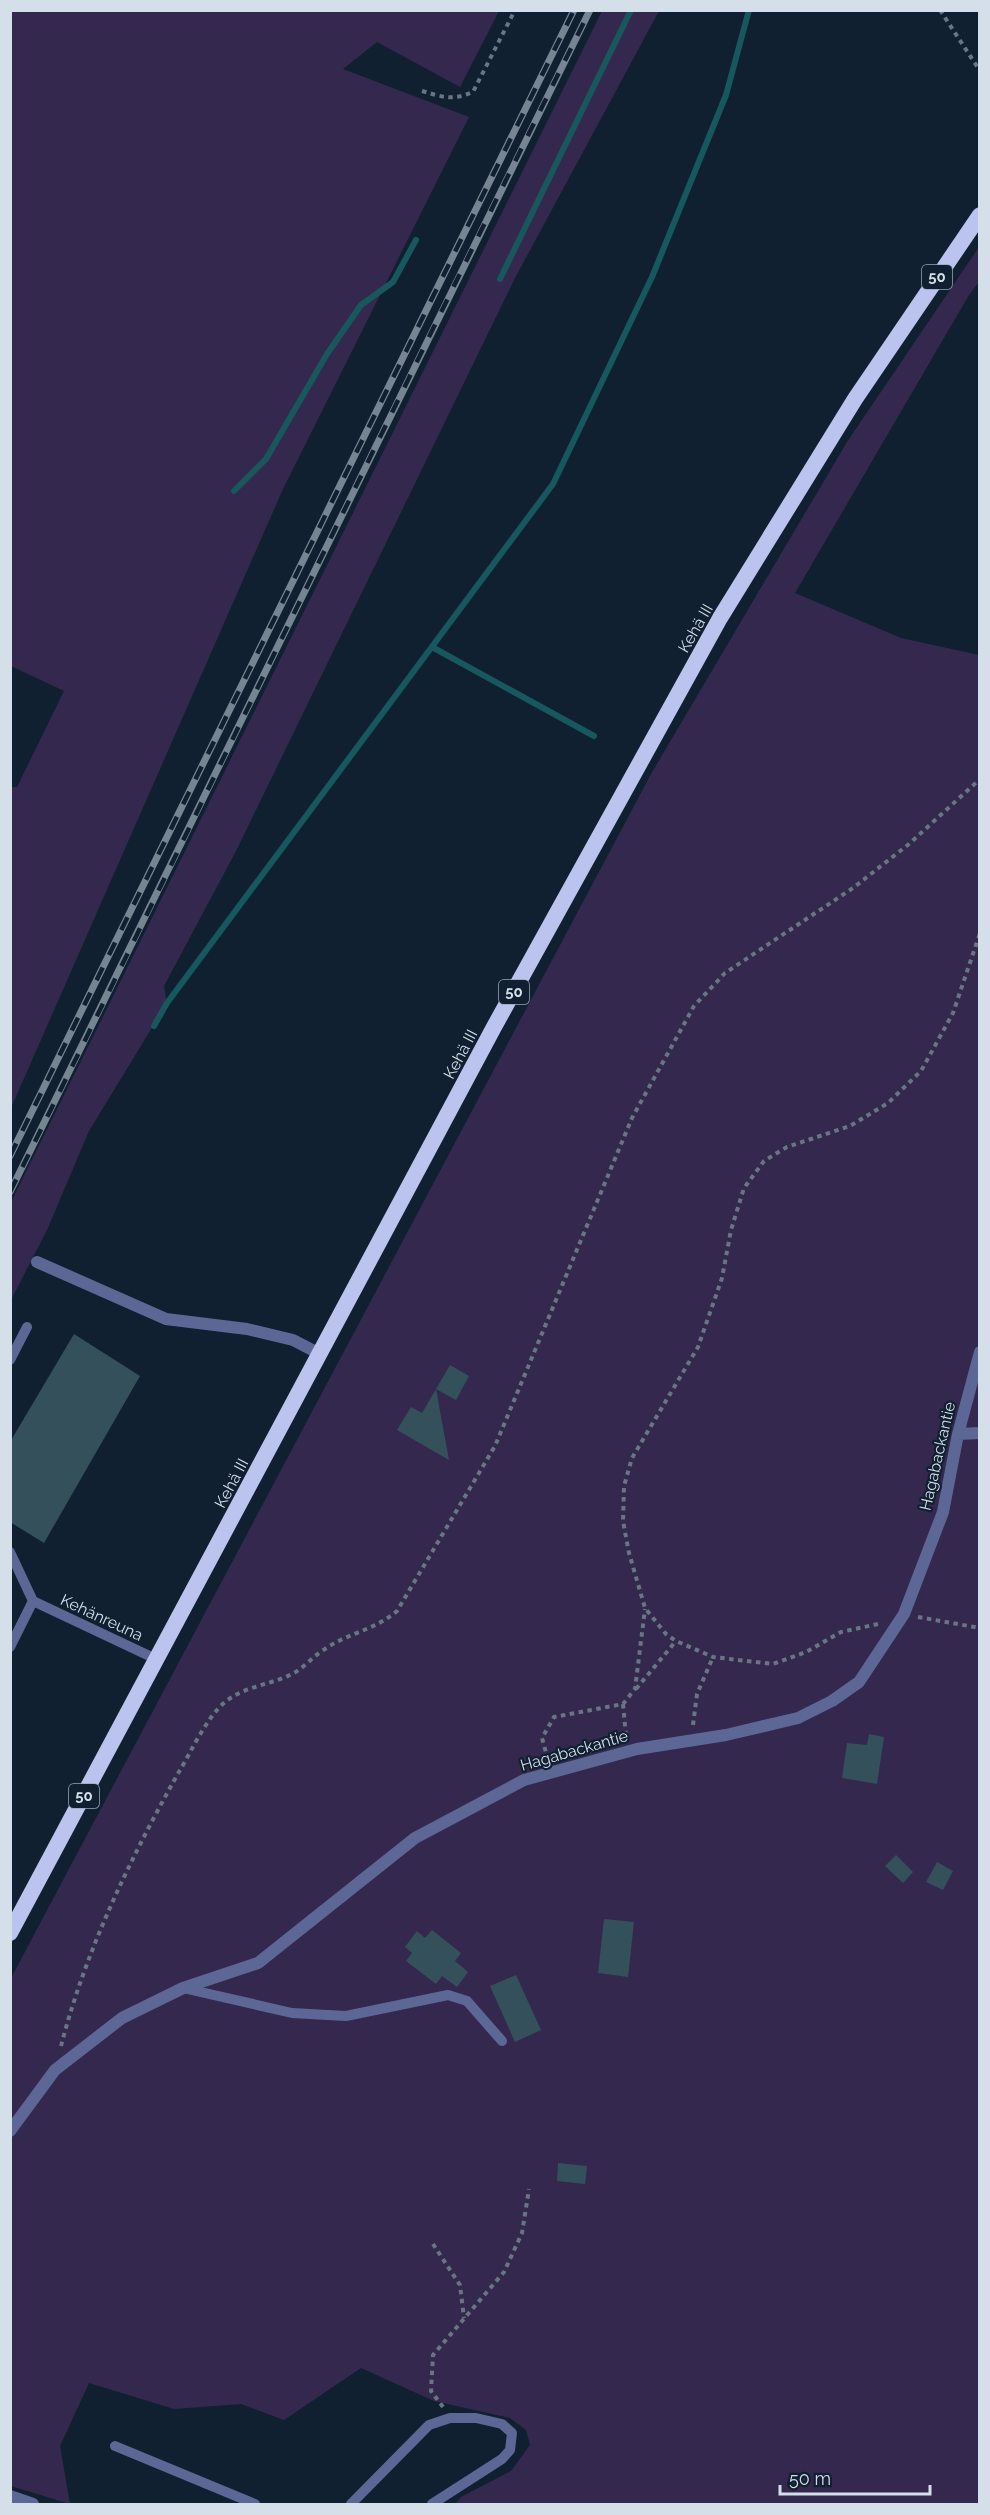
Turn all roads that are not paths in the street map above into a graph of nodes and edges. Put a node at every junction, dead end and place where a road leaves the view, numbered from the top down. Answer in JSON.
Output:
{"nodes":[{"id":1,"x":980,"y":215,"type":"edge"},
{"id":2,"x":37,"y":1262,"type":"dead end"},
{"id":3,"x":27,"y":1328,"type":"dead end"},
{"id":4,"x":980,"y":1352,"type":"edge"},
{"id":5,"x":320,"y":1354,"type":"junction"},
{"id":6,"x":10,"y":1360,"type":"edge"},
{"id":7,"x":980,"y":1433,"type":"edge"},
{"id":8,"x":958,"y":1434,"type":"junction"},
{"id":9,"x":10,"y":1552,"type":"edge"},
{"id":10,"x":33,"y":1601,"type":"junction"},
{"id":11,"x":10,"y":1647,"type":"edge"},
{"id":12,"x":158,"y":1660,"type":"junction"},
{"id":13,"x":10,"y":1933,"type":"edge"},
{"id":14,"x":183,"y":1988,"type":"junction"},
{"id":15,"x":502,"y":2041,"type":"dead end"},
{"id":16,"x":10,"y":2131,"type":"edge"},
{"id":17,"x":115,"y":2446,"type":"dead end"},
{"id":18,"x":10,"y":2496,"type":"edge"},
{"id":19,"x":33,"y":2505,"type":"edge"},
{"id":20,"x":255,"y":2505,"type":"edge"},
{"id":21,"x":351,"y":2505,"type":"edge"},
{"id":22,"x":432,"y":2505,"type":"edge"}],
"edges":[{"from":1,"to":5,"type":"highway","name":"Kehä III","number":"50"},
{"from":2,"to":5,"type":"street"},
{"from":3,"to":6,"type":"lane"},
{"from":4,"to":8,"type":"street","name":"Hagabackantie"},
{"from":5,"to":12,"type":"highway","name":"Kehä III","number":"50"},
{"from":7,"to":8,"type":"street"},
{"from":8,"to":14,"type":"street","name":"Hagabackantie"},
{"from":9,"to":10,"type":"lane"},
{"from":10,"to":11,"type":"lane"},
{"from":10,"to":12,"type":"lane","name":"Kehänreuna"},
{"from":12,"to":13,"type":"highway","name":"Kehä III","number":"50"},
{"from":14,"to":15,"type":"lane"},
{"from":14,"to":16,"type":"street","name":"Hagabackantie"},
{"from":17,"to":20,"type":"lane"},
{"from":18,"to":19,"type":"street"},
{"from":21,"to":22,"type":"lane"}]}
